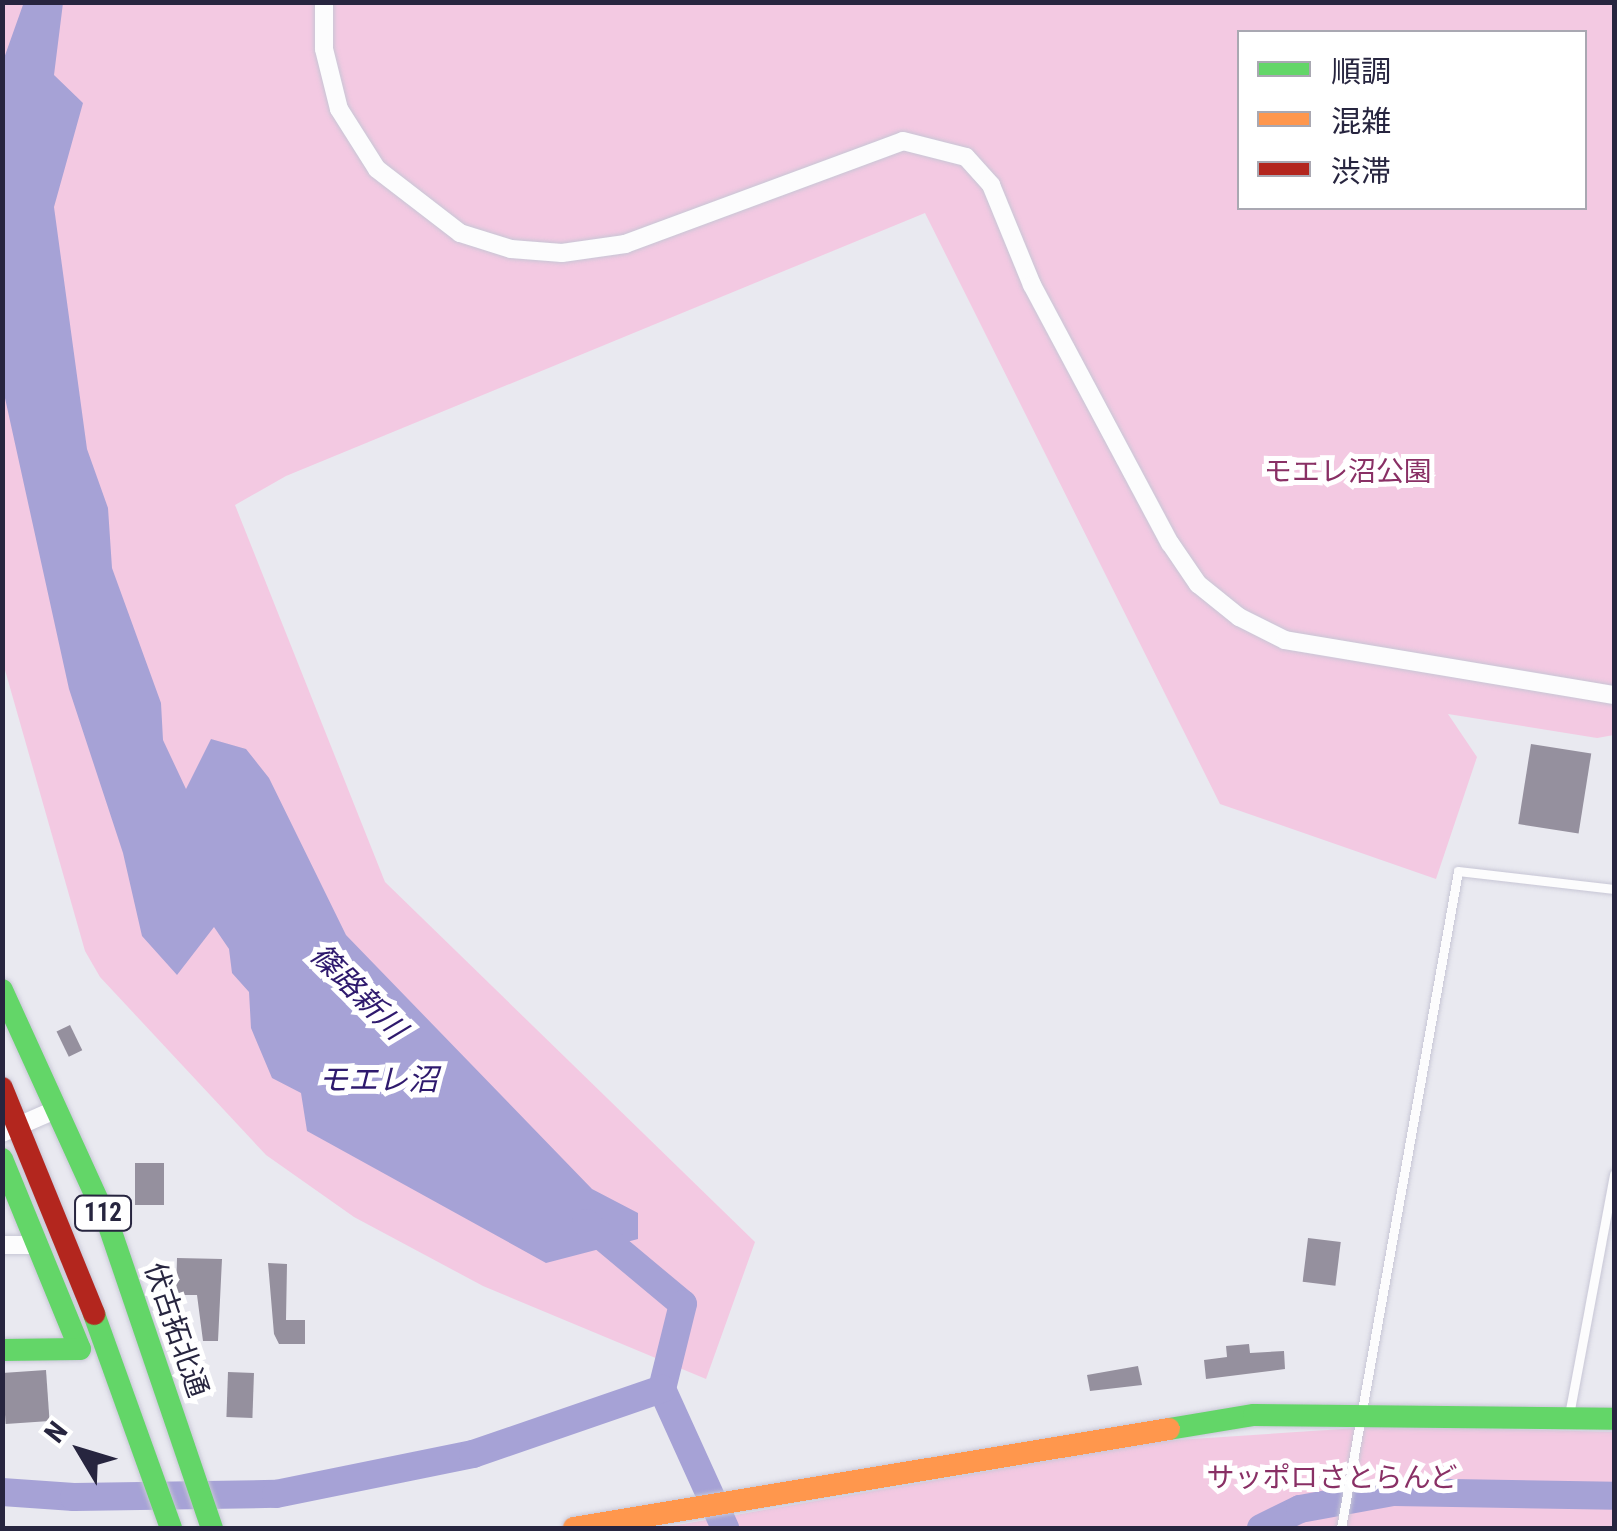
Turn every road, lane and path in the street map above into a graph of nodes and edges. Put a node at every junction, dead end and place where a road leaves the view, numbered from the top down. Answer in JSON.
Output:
{"nodes":[{"id":1,"x":324,"y":2,"type":"edge"},
{"id":2,"x":1614,"y":695,"type":"edge"},
{"id":3,"x":1614,"y":889,"type":"edge"},
{"id":4,"x":2,"y":990,"type":"edge"},
{"id":5,"x":2,"y":1088,"type":"edge"},
{"id":6,"x":55,"y":1110,"type":"junction"},
{"id":7,"x":11,"y":1130,"type":"edge"},
{"id":8,"x":2,"y":1160,"type":"edge"},
{"id":9,"x":1614,"y":1174,"type":"edge"},
{"id":10,"x":2,"y":1245,"type":"edge"},
{"id":11,"x":38,"y":1245,"type":"junction"},
{"id":12,"x":2,"y":1350,"type":"edge"},
{"id":13,"x":1364,"y":1412,"type":"junction"},
{"id":14,"x":1568,"y":1418,"type":"junction"},
{"id":15,"x":1614,"y":1419,"type":"edge"},
{"id":16,"x":171,"y":1528,"type":"edge"},
{"id":17,"x":212,"y":1528,"type":"edge"},
{"id":18,"x":574,"y":1528,"type":"edge"},
{"id":19,"x":1341,"y":1528,"type":"edge"}],
"edges":[{"from":1,"to":2,"type":"street"},
{"from":3,"to":13,"type":"lane"},
{"from":4,"to":6,"type":"street","name":"伏古拓北通","number":"112"},
{"from":5,"to":7,"type":"street","number":"112"},
{"from":6,"to":7,"type":"street"},
{"from":6,"to":17,"type":"street","name":"伏古拓北通","number":"112"},
{"from":7,"to":16,"type":"street","number":"112"},
{"from":8,"to":11,"type":"street"},
{"from":9,"to":14,"type":"lane"},
{"from":10,"to":11,"type":"street"},
{"from":11,"to":12,"type":"street"},
{"from":13,"to":14,"type":"street"},
{"from":13,"to":18,"type":"street"},
{"from":13,"to":19,"type":"lane"},
{"from":14,"to":15,"type":"street"}]}
